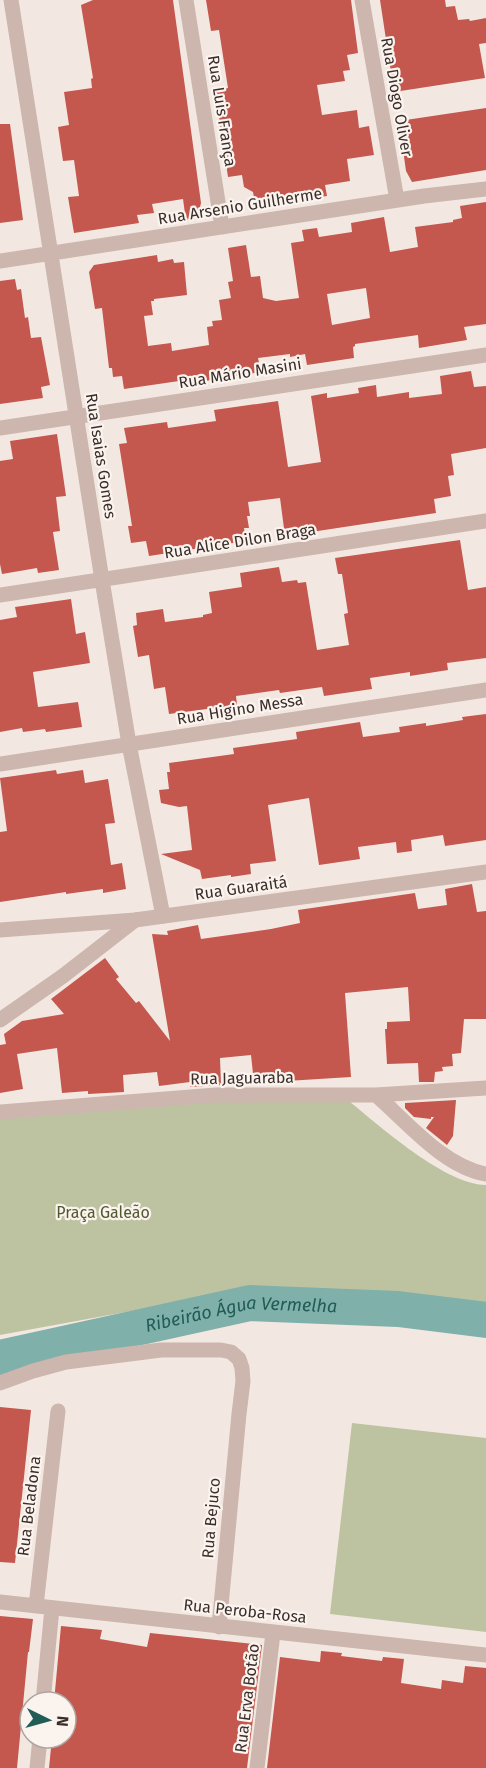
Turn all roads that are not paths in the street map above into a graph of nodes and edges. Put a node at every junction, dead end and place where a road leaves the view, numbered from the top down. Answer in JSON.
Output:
{"nodes":[{"id":1,"x":186,"y":0,"type":"edge"},
{"id":2,"x":362,"y":0,"type":"edge"},
{"id":3,"x":11,"y":2,"type":"edge"},
{"id":4,"x":486,"y":189,"type":"edge"},
{"id":5,"x":397,"y":200,"type":"junction"},
{"id":6,"x":222,"y":227,"type":"junction"},
{"id":7,"x":52,"y":253,"type":"junction"},
{"id":8,"x":0,"y":261,"type":"edge"},
{"id":9,"x":486,"y":355,"type":"edge"},
{"id":10,"x":76,"y":416,"type":"junction"},
{"id":11,"x":0,"y":428,"type":"edge"},
{"id":12,"x":486,"y":521,"type":"edge"},
{"id":13,"x":102,"y":580,"type":"junction"},
{"id":14,"x":0,"y":595,"type":"edge"},
{"id":15,"x":486,"y":690,"type":"edge"},
{"id":16,"x":129,"y":744,"type":"junction"},
{"id":17,"x":0,"y":764,"type":"edge"},
{"id":18,"x":486,"y":872,"type":"edge"},
{"id":19,"x":163,"y":916,"type":"junction"},
{"id":20,"x":135,"y":920,"type":"junction"},
{"id":21,"x":0,"y":930,"type":"edge"},
{"id":22,"x":0,"y":1020,"type":"edge"},
{"id":23,"x":486,"y":1088,"type":"edge"},
{"id":24,"x":376,"y":1095,"type":"junction"},
{"id":25,"x":0,"y":1112,"type":"edge"},
{"id":26,"x":486,"y":1174,"type":"edge"},
{"id":27,"x":0,"y":1383,"type":"edge"},
{"id":28,"x":58,"y":1411,"type":"dead end"},
{"id":29,"x":0,"y":1602,"type":"edge"},
{"id":30,"x":36,"y":1606,"type":"junction"},
{"id":31,"x":52,"y":1608,"type":"junction"},
{"id":32,"x":219,"y":1627,"type":"junction"},
{"id":33,"x":273,"y":1633,"type":"junction"},
{"id":34,"x":486,"y":1655,"type":"edge"},
{"id":35,"x":44,"y":1690,"type":"edge"},
{"id":36,"x":39,"y":1750,"type":"edge"},
{"id":37,"x":37,"y":1768,"type":"edge"},
{"id":38,"x":257,"y":1768,"type":"edge"}],
"edges":[{"from":1,"to":6,"type":"street","name":"Rua Luis França"},
{"from":2,"to":5,"type":"street","name":"Rua Diogo Oliver"},
{"from":3,"to":7,"type":"street","name":"Rua Isaias Gomes"},
{"from":4,"to":5,"type":"street","name":"Rua Arsenio Guilherme"},
{"from":5,"to":6,"type":"street","name":"Rua Arsenio Guilherme"},
{"from":6,"to":7,"type":"street","name":"Rua Arsenio Guilherme"},
{"from":7,"to":8,"type":"street","name":"Rua Arsenio Guilherme"},
{"from":7,"to":10,"type":"street","name":"Rua Isaias Gomes"},
{"from":9,"to":10,"type":"street","name":"Rua Mário Masini"},
{"from":10,"to":11,"type":"street","name":"Rua Mário Masini"},
{"from":10,"to":13,"type":"street","name":"Rua Isaias Gomes"},
{"from":12,"to":13,"type":"street","name":"Rua Alice Dilon Braga"},
{"from":13,"to":14,"type":"street","name":"Rua Alice Dilon Braga"},
{"from":13,"to":16,"type":"street","name":"Rua Isaias Gomes"},
{"from":15,"to":16,"type":"street","name":"Rua Higino Messa"},
{"from":16,"to":17,"type":"street","name":"Rua Higino Messa"},
{"from":16,"to":19,"type":"street","name":"Rua Isaias Gomes"},
{"from":18,"to":19,"type":"street","name":"Rua Guaraitá"},
{"from":19,"to":20,"type":"street","name":"Rua Guaraitá"},
{"from":20,"to":21,"type":"street","name":"Rua Guaraitá"},
{"from":20,"to":22,"type":"street"},
{"from":23,"to":24,"type":"street","name":"Rua Jaguaraba"},
{"from":24,"to":25,"type":"street","name":"Rua Jaguaraba"},
{"from":24,"to":26,"type":"street"},
{"from":27,"to":32,"type":"street","name":"Rua Bejuco"},
{"from":28,"to":30,"type":"street","name":"Rua Beladona"},
{"from":29,"to":30,"type":"street","name":"Rua Peroba-Rosa"},
{"from":30,"to":31,"type":"street","name":"Rua Peroba-Rosa"},
{"from":31,"to":32,"type":"street","name":"Rua Peroba-Rosa"},
{"from":31,"to":35,"type":"street"},
{"from":32,"to":33,"type":"street","name":"Rua Peroba-Rosa"},
{"from":33,"to":34,"type":"street","name":"Rua Peroba-Rosa"},
{"from":33,"to":38,"type":"street","name":"Rua Erva Botão"},
{"from":36,"to":37,"type":"street"}]}
